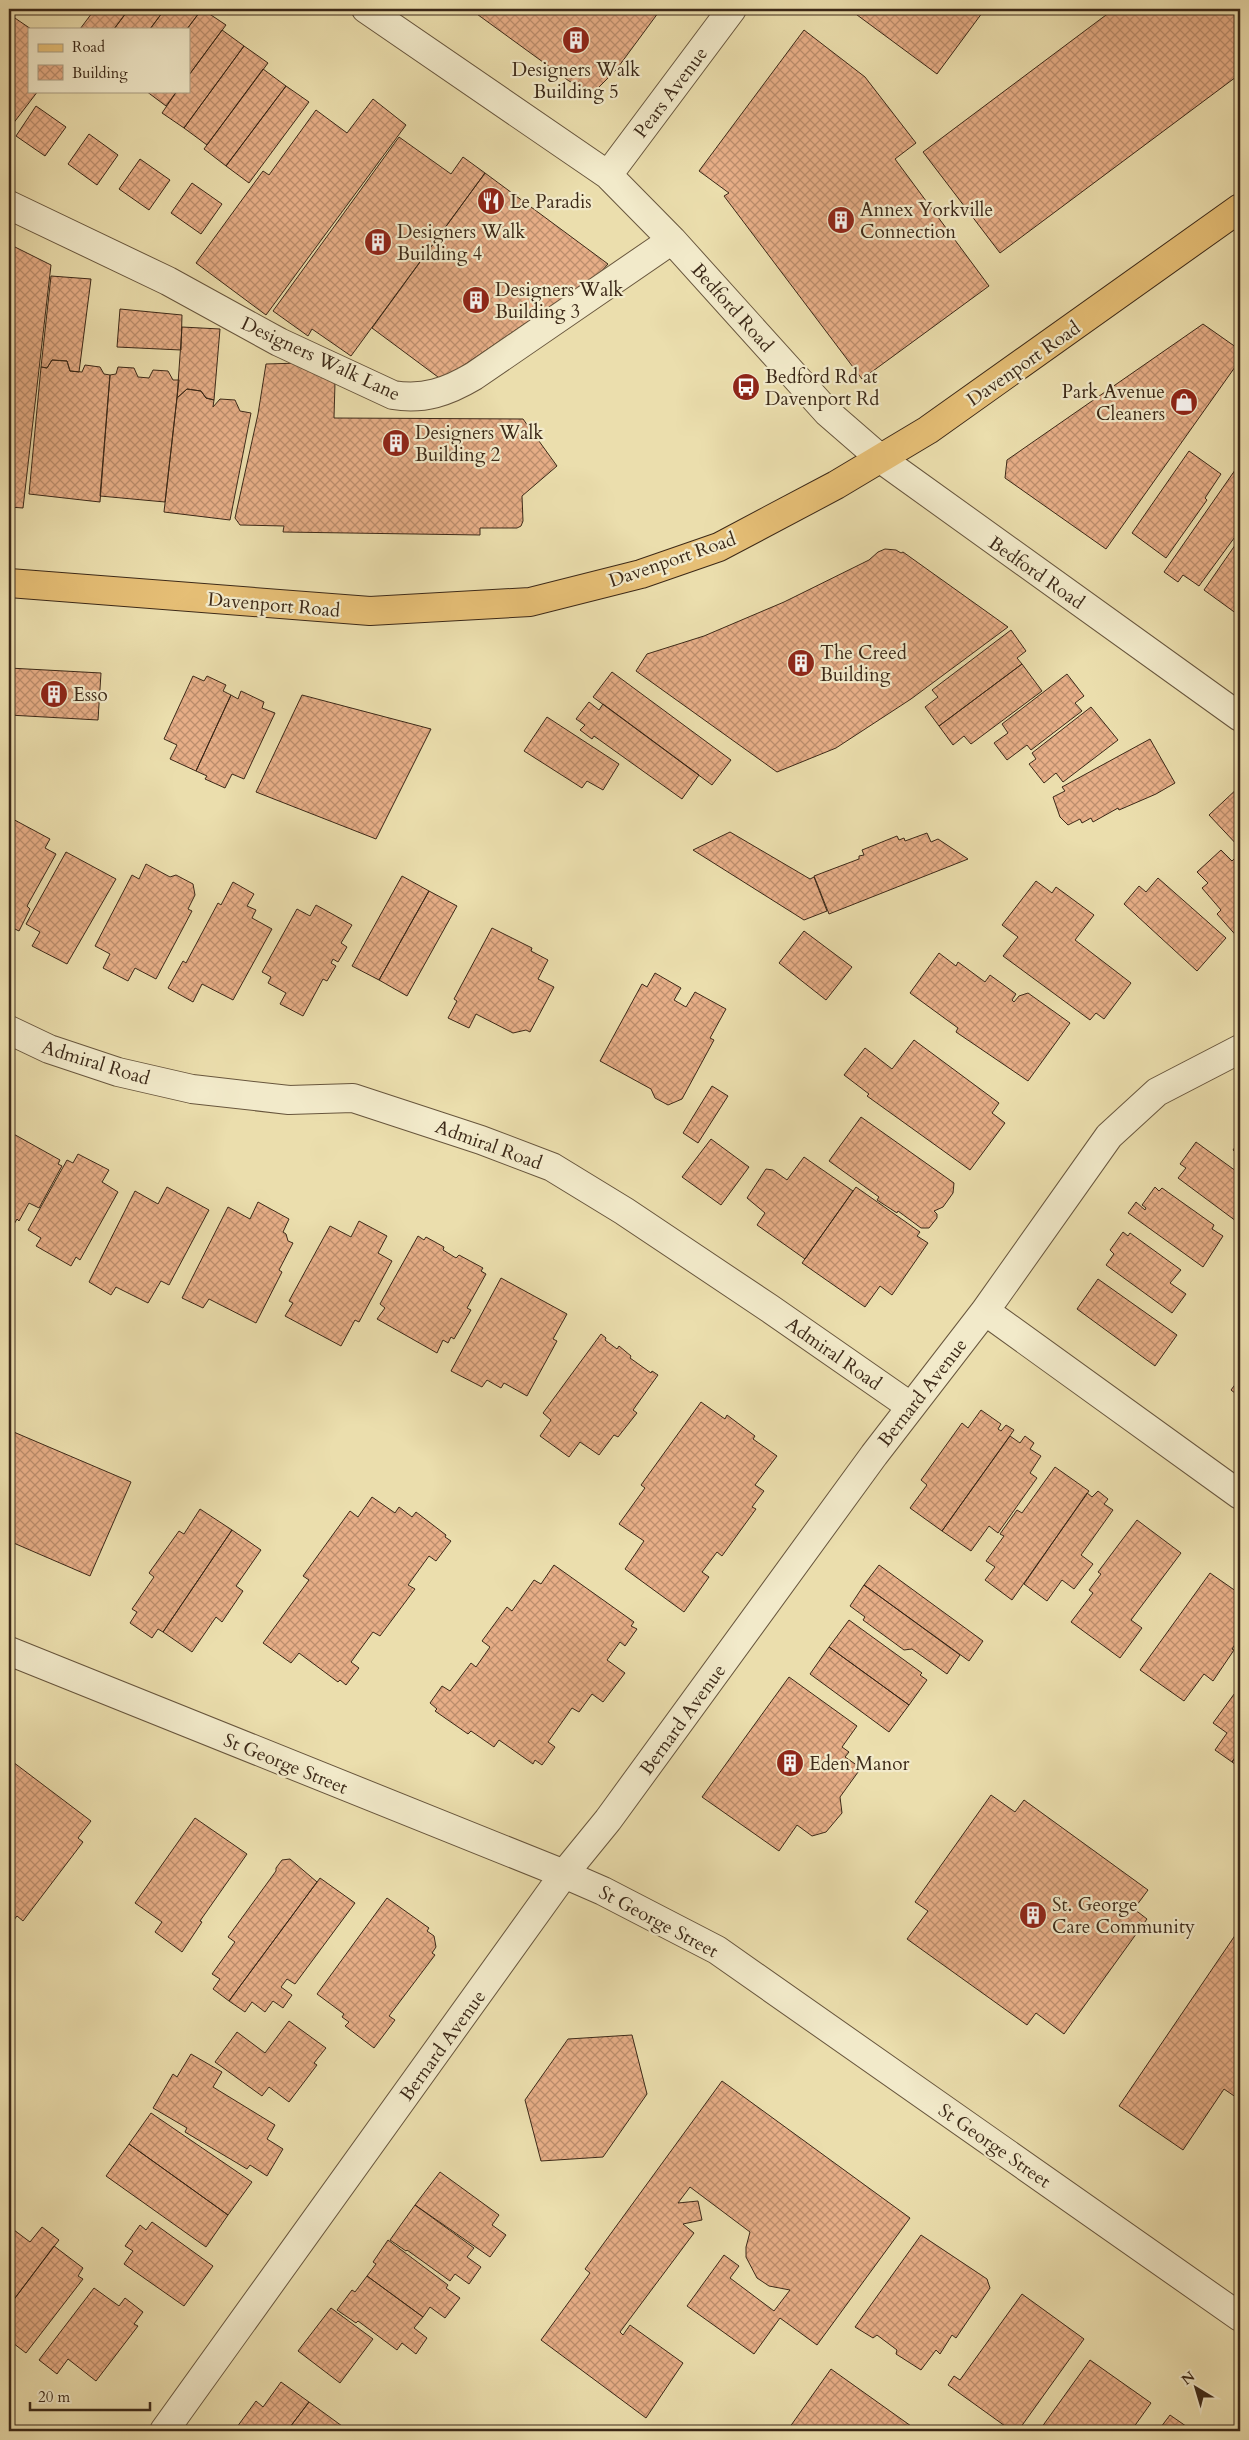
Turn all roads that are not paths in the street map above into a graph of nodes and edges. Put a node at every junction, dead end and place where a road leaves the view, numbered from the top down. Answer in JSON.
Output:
{"nodes":[{"id":1,"x":732,"y":9,"type":"edge"},
{"id":2,"x":381,"y":13,"type":"edge"},
{"id":3,"x":608,"y":175,"type":"junction"},
{"id":4,"x":9,"y":205,"type":"edge"},
{"id":5,"x":1240,"y":208,"type":"edge"},
{"id":6,"x":672,"y":240,"type":"junction"},
{"id":7,"x":881,"y":459,"type":"junction"},
{"id":8,"x":9,"y":583,"type":"edge"},
{"id":9,"x":1240,"y":717,"type":"edge"},
{"id":10,"x":9,"y":1030,"type":"edge"},
{"id":11,"x":1240,"y":1049,"type":"edge"},
{"id":12,"x":985,"y":1312,"type":"junction"},
{"id":13,"x":910,"y":1406,"type":"junction"},
{"id":14,"x":1240,"y":1495,"type":"edge"},
{"id":15,"x":9,"y":1651,"type":"edge"},
{"id":16,"x":564,"y":1874,"type":"junction"},
{"id":17,"x":1240,"y":2317,"type":"edge"},
{"id":18,"x":164,"y":2431,"type":"edge"}],
"edges":[{"from":1,"to":3,"type":"street","name":"Pears Avenue"},
{"from":2,"to":3,"type":"street","name":"Bedford Road"},
{"from":3,"to":6,"type":"street","name":"Bedford Road"},
{"from":4,"to":6,"type":"street","name":"Designers Walk Lane"},
{"from":5,"to":7,"type":"main road","name":"Davenport Road"},
{"from":6,"to":7,"type":"street","name":"Bedford Road"},
{"from":7,"to":8,"type":"main road","name":"Davenport Road"},
{"from":7,"to":9,"type":"street","name":"Bedford Road"},
{"from":10,"to":13,"type":"street","name":"Admiral Road"},
{"from":11,"to":12,"type":"street","name":"Bernard Avenue"},
{"from":12,"to":13,"type":"street","name":"Bernard Avenue"},
{"from":12,"to":14,"type":"street"},
{"from":13,"to":16,"type":"street","name":"Bernard Avenue"},
{"from":15,"to":16,"type":"street","name":"St George Street"},
{"from":16,"to":17,"type":"street","name":"St George Street"},
{"from":16,"to":18,"type":"street","name":"Bernard Avenue"}]}
